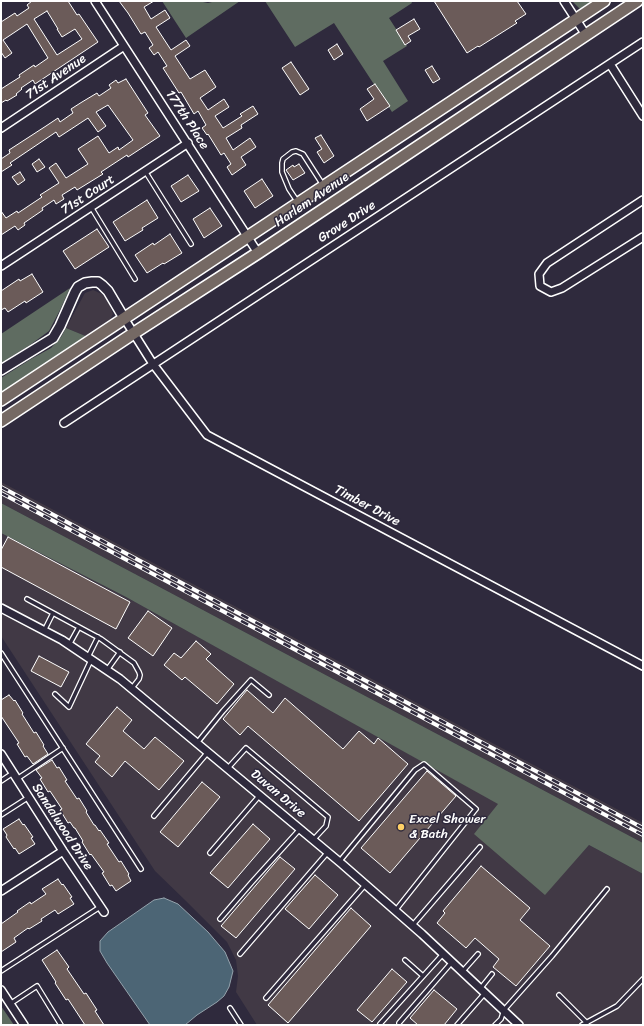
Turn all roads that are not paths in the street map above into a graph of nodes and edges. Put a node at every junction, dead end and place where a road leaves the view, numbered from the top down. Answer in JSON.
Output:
{"nodes":[{"id":1,"x":95,"y":1,"type":"edge"},
{"id":2,"x":564,"y":1,"type":"edge"},
{"id":3,"x":604,"y":1,"type":"edge"},
{"id":4,"x":637,"y":1,"type":"edge"},
{"id":5,"x":576,"y":20,"type":"junction"},
{"id":6,"x":586,"y":35,"type":"junction"},
{"id":7,"x":643,"y":42,"type":"edge"},
{"id":8,"x":124,"y":46,"type":"junction"},
{"id":9,"x":610,"y":64,"type":"junction"},
{"id":10,"x":643,"y":116,"type":"edge"},
{"id":11,"x":1,"y":128,"type":"edge"},
{"id":12,"x":188,"y":143,"type":"junction"},
{"id":13,"x":371,"y":156,"type":"junction"},
{"id":14,"x":145,"y":171,"type":"junction"},
{"id":15,"x":382,"y":171,"type":"junction"},
{"id":16,"x":324,"y":187,"type":"junction"},
{"id":17,"x":643,"y":200,"type":"edge"},
{"id":18,"x":299,"y":204,"type":"junction"},
{"id":19,"x":91,"y":207,"type":"junction"},
{"id":20,"x":248,"y":237,"type":"junction"},
{"id":21,"x":643,"y":237,"type":"edge"},
{"id":22,"x":192,"y":244,"type":"dead end"},
{"id":23,"x":258,"y":253,"type":"junction"},
{"id":24,"x":1,"y":266,"type":"edge"},
{"id":25,"x":135,"y":279,"type":"dead end"},
{"id":26,"x":124,"y":318,"type":"junction"},
{"id":27,"x":134,"y":333,"type":"junction"},
{"id":28,"x":153,"y":364,"type":"junction"},
{"id":29,"x":1,"y":370,"type":"edge"},
{"id":30,"x":1,"y":400,"type":"edge"},
{"id":31,"x":1,"y":421,"type":"edge"},
{"id":32,"x":64,"y":423,"type":"dead end"},
{"id":33,"x":27,"y":599,"type":"dead end"},
{"id":34,"x":1,"y":608,"type":"edge"},
{"id":35,"x":53,"y":613,"type":"junction"},
{"id":36,"x":79,"y":627,"type":"junction"},
{"id":37,"x":44,"y":631,"type":"junction"},
{"id":38,"x":98,"y":637,"type":"junction"},
{"id":39,"x":69,"y":645,"type":"junction"},
{"id":40,"x":120,"y":652,"type":"junction"},
{"id":41,"x":1,"y":653,"type":"edge"},
{"id":42,"x":90,"y":659,"type":"junction"},
{"id":43,"x":643,"y":666,"type":"edge"},
{"id":44,"x":107,"y":670,"type":"junction"},
{"id":45,"x":132,"y":688,"type":"junction"},
{"id":46,"x":55,"y":694,"type":"dead end"},
{"id":47,"x":269,"y":695,"type":"dead end"},
{"id":48,"x":197,"y":743,"type":"junction"},
{"id":49,"x":63,"y":748,"type":"junction"},
{"id":50,"x":208,"y":752,"type":"junction"},
{"id":51,"x":1,"y":754,"type":"edge"},
{"id":52,"x":228,"y":768,"type":"junction"},
{"id":53,"x":15,"y":776,"type":"junction"},
{"id":54,"x":1,"y":781,"type":"edge"},
{"id":55,"x":260,"y":795,"type":"junction"},
{"id":56,"x":29,"y":797,"type":"junction"},
{"id":57,"x":1,"y":815,"type":"edge"},
{"id":58,"x":154,"y":816,"type":"dead end"},
{"id":59,"x":300,"y":829,"type":"junction"},
{"id":60,"x":314,"y":840,"type":"junction"},
{"id":61,"x":480,"y":847,"type":"dead end"},
{"id":62,"x":63,"y":851,"type":"junction"},
{"id":63,"x":210,"y":852,"type":"dead end"},
{"id":64,"x":328,"y":852,"type":"junction"},
{"id":65,"x":339,"y":862,"type":"junction"},
{"id":66,"x":141,"y":869,"type":"dead end"},
{"id":67,"x":365,"y":885,"type":"junction"},
{"id":68,"x":607,"y":890,"type":"dead end"},
{"id":69,"x":1,"y":891,"type":"edge"},
{"id":70,"x":102,"y":910,"type":"joint"},
{"id":71,"x":395,"y":911,"type":"junction"},
{"id":72,"x":220,"y":919,"type":"dead end"},
{"id":73,"x":412,"y":926,"type":"junction"},
{"id":74,"x":240,"y":954,"type":"dead end"},
{"id":75,"x":443,"y":954,"type":"junction"},
{"id":76,"x":478,"y":954,"type":"dead end"},
{"id":77,"x":405,"y":960,"type":"dead end"},
{"id":78,"x":452,"y":962,"type":"junction"},
{"id":79,"x":1,"y":971,"type":"edge"},
{"id":80,"x":462,"y":972,"type":"junction"},
{"id":81,"x":492,"y":974,"type":"dead end"},
{"id":82,"x":423,"y":976,"type":"junction"},
{"id":83,"x":643,"y":979,"type":"edge"},
{"id":84,"x":1,"y":990,"type":"edge"},
{"id":85,"x":483,"y":991,"type":"junction"},
{"id":86,"x":559,"y":995,"type":"dead end"},
{"id":87,"x":266,"y":998,"type":"dead end"},
{"id":88,"x":10,"y":1004,"type":"junction"},
{"id":89,"x":230,"y":1008,"type":"dead end"},
{"id":90,"x":504,"y":1010,"type":"junction"},
{"id":91,"x":587,"y":1023,"type":"junction"},
{"id":92,"x":380,"y":1024,"type":"dead end"},
{"id":93,"x":24,"y":1025,"type":"edge"},
{"id":94,"x":61,"y":1025,"type":"edge"},
{"id":95,"x":241,"y":1025,"type":"edge"},
{"id":96,"x":399,"y":1025,"type":"edge"},
{"id":97,"x":457,"y":1025,"type":"edge"},
{"id":98,"x":495,"y":1025,"type":"edge"},
{"id":99,"x":519,"y":1025,"type":"edge"},
{"id":100,"x":582,"y":1025,"type":"edge"}],
"edges":[{"from":1,"to":8,"type":"street","name":"177th Place"},
{"from":2,"to":5,"type":"street"},
{"from":3,"to":5,"type":"main road","name":"Harlem Avenue"},
{"from":4,"to":6,"type":"main road","name":"Harlem Avenue"},
{"from":5,"to":6,"type":"street"},
{"from":5,"to":13,"type":"main road","name":"Harlem Avenue"},
{"from":6,"to":15,"type":"main road","name":"Harlem Avenue"},
{"from":7,"to":9,"type":"street","name":"Grove Drive"},
{"from":8,"to":11,"type":"street","name":"71st Avenue"},
{"from":8,"to":12,"type":"street","name":"177th Place"},
{"from":9,"to":10,"type":"street"},
{"from":9,"to":28,"type":"street","name":"Grove Drive"},
{"from":12,"to":14,"type":"street","name":"71st Court"},
{"from":12,"to":20,"type":"street","name":"177th Place"},
{"from":13,"to":15,"type":"main road"},
{"from":13,"to":16,"type":"main road","name":"Harlem Avenue"},
{"from":14,"to":19,"type":"street","name":"71st Court"},
{"from":14,"to":22,"type":"lane"},
{"from":15,"to":23,"type":"main road","name":"Harlem Avenue"},
{"from":16,"to":18,"type":"main road","name":"Harlem Avenue"},
{"from":16,"to":18,"type":"lane"},
{"from":17,"to":21,"type":"street"},
{"from":18,"to":20,"type":"main road","name":"Harlem Avenue"},
{"from":19,"to":24,"type":"street","name":"71st Court"},
{"from":19,"to":25,"type":"lane"},
{"from":20,"to":23,"type":"street","name":"177th Place"},
{"from":20,"to":26,"type":"main road","name":"Harlem Avenue"},
{"from":23,"to":27,"type":"main road","name":"Harlem Avenue"},
{"from":26,"to":27,"type":"street","name":"Timber Drive"},
{"from":26,"to":29,"type":"street"},
{"from":26,"to":30,"type":"main road","name":"Harlem Avenue"},
{"from":27,"to":28,"type":"street","name":"Timber Drive"},
{"from":27,"to":31,"type":"main road","name":"Harlem Avenue"},
{"from":28,"to":32,"type":"street","name":"Grove Drive"},
{"from":28,"to":43,"type":"street","name":"Timber Drive"},
{"from":33,"to":35,"type":"lane"},
{"from":34,"to":37,"type":"street","name":"Duvan Drive"},
{"from":35,"to":36,"type":"lane"},
{"from":35,"to":37,"type":"lane"},
{"from":36,"to":38,"type":"lane"},
{"from":36,"to":39,"type":"lane"},
{"from":37,"to":39,"type":"street","name":"Duvan Drive"},
{"from":38,"to":40,"type":"lane"},
{"from":38,"to":42,"type":"lane"},
{"from":39,"to":42,"type":"street","name":"Duvan Drive"},
{"from":40,"to":44,"type":"lane"},
{"from":40,"to":45,"type":"lane"},
{"from":41,"to":49,"type":"lane"},
{"from":42,"to":44,"type":"street","name":"Duvan Drive"},
{"from":42,"to":46,"type":"lane"},
{"from":44,"to":45,"type":"street","name":"Duvan Drive"},
{"from":45,"to":48,"type":"street","name":"Duvan Drive"},
{"from":47,"to":48,"type":"lane"},
{"from":48,"to":50,"type":"street","name":"Duvan Drive"},
{"from":49,"to":53,"type":"lane"},
{"from":49,"to":66,"type":"lane"},
{"from":50,"to":52,"type":"street","name":"Duvan Drive"},
{"from":50,"to":58,"type":"lane"},
{"from":51,"to":53,"type":"street","name":"Sandalwood Drive"},
{"from":52,"to":55,"type":"street","name":"Duvan Drive"},
{"from":52,"to":60,"type":"lane"},
{"from":53,"to":54,"type":"lane"},
{"from":53,"to":56,"type":"street","name":"Sandalwood Drive"},
{"from":55,"to":59,"type":"street","name":"Duvan Drive"},
{"from":55,"to":63,"type":"lane"},
{"from":56,"to":57,"type":"lane"},
{"from":56,"to":62,"type":"street","name":"Sandalwood Drive"},
{"from":59,"to":60,"type":"street","name":"Duvan Drive"},
{"from":59,"to":72,"type":"lane"},
{"from":60,"to":64,"type":"street","name":"Duvan Drive"},
{"from":61,"to":73,"type":"lane"},
{"from":62,"to":69,"type":"street"},
{"from":62,"to":70,"type":"street","name":"Sandalwood Drive"},
{"from":64,"to":65,"type":"street","name":"Duvan Drive"},
{"from":64,"to":74,"type":"lane"},
{"from":65,"to":67,"type":"street","name":"Duvan Drive"},
{"from":65,"to":71,"type":"lane"},
{"from":67,"to":71,"type":"street","name":"Duvan Drive"},
{"from":67,"to":87,"type":"lane"},
{"from":68,"to":90,"type":"lane"},
{"from":70,"to":79,"type":"lane"},
{"from":71,"to":73,"type":"street","name":"Duvan Drive"},
{"from":73,"to":75,"type":"street","name":"Duvan Drive"},
{"from":75,"to":78,"type":"street","name":"Duvan Drive"},
{"from":75,"to":82,"type":"lane"},
{"from":76,"to":80,"type":"lane"},
{"from":77,"to":82,"type":"lane"},
{"from":78,"to":80,"type":"street","name":"Duvan Drive"},
{"from":78,"to":96,"type":"lane"},
{"from":80,"to":85,"type":"street","name":"Duvan Drive"},
{"from":81,"to":85,"type":"lane"},
{"from":82,"to":92,"type":"lane"},
{"from":83,"to":91,"type":"lane"},
{"from":84,"to":88,"type":"street"},
{"from":85,"to":90,"type":"street","name":"Duvan Drive"},
{"from":85,"to":97,"type":"lane"},
{"from":86,"to":91,"type":"lane"},
{"from":88,"to":93,"type":"street"},
{"from":88,"to":94,"type":"lane"},
{"from":89,"to":95,"type":"lane"},
{"from":90,"to":98,"type":"lane"},
{"from":90,"to":99,"type":"street","name":"Duvan Drive"},
{"from":91,"to":100,"type":"lane"}]}
